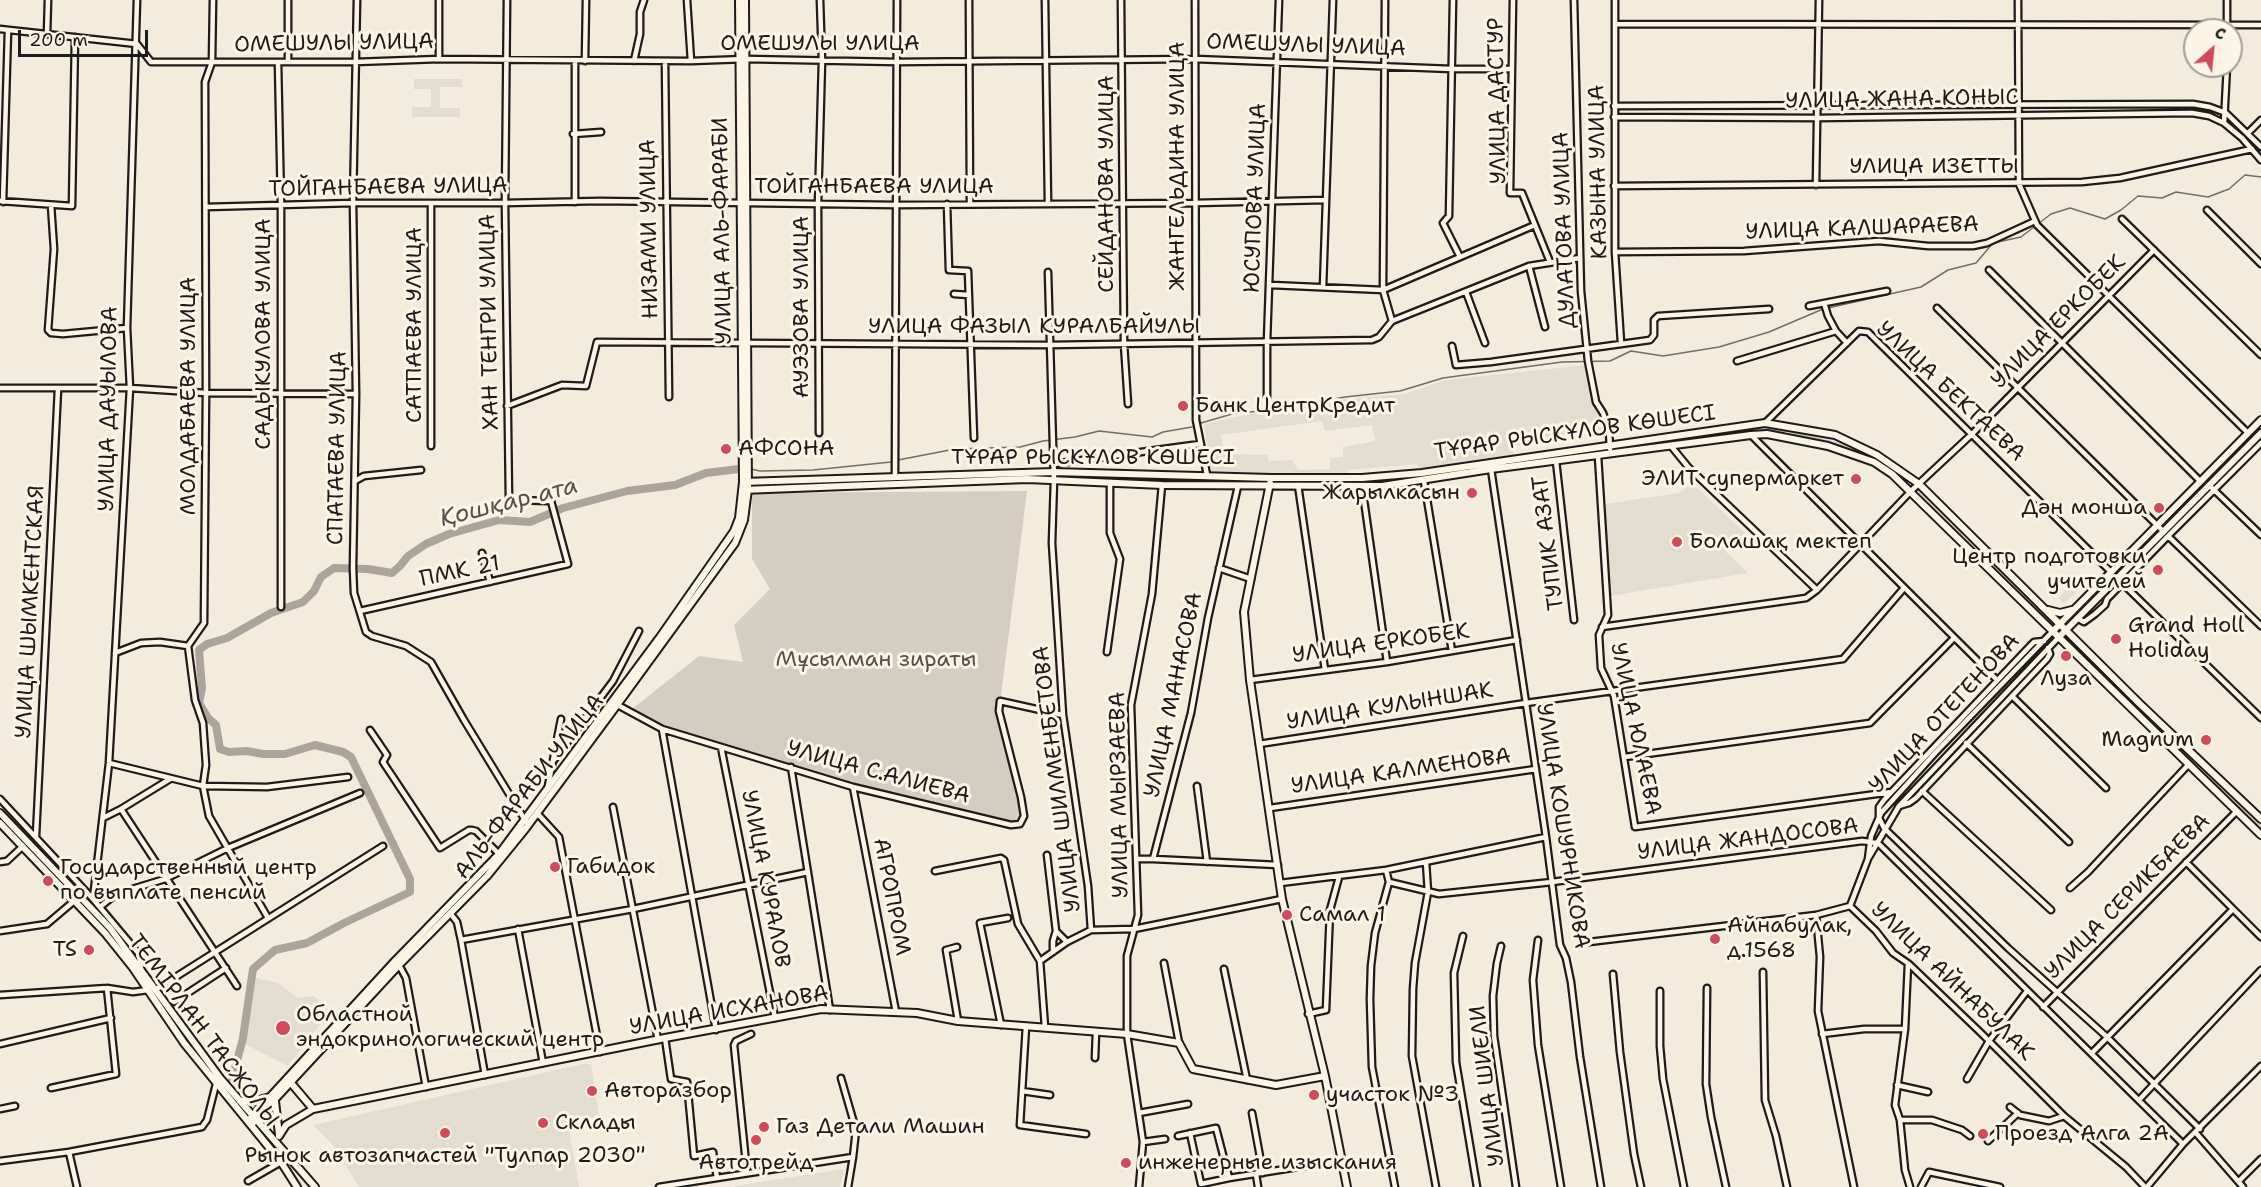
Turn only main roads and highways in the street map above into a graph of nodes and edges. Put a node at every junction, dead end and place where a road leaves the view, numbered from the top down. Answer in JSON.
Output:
{"nodes":[{"id":1,"x":739,"y":0,"type":"edge"},
{"id":2,"x":745,"y":0,"type":"edge"},
{"id":3,"x":743,"y":59,"type":"junction"},
{"id":4,"x":2261,"y":420,"type":"edge"},
{"id":5,"x":1789,"y":427,"type":"junction"},
{"id":6,"x":2261,"y":433,"type":"edge"},
{"id":7,"x":1787,"y":438,"type":"junction"},
{"id":8,"x":745,"y":461,"type":"joint"},
{"id":9,"x":1380,"y":476,"type":"junction"},
{"id":10,"x":1271,"y":478,"type":"junction"},
{"id":11,"x":745,"y":482,"type":"junction"},
{"id":12,"x":1382,"y":486,"type":"junction"},
{"id":13,"x":1270,"y":487,"type":"junction"},
{"id":14,"x":1967,"y":532,"type":"junction"},
{"id":15,"x":1960,"y":539,"type":"junction"},
{"id":16,"x":2044,"y":608,"type":"junction"},
{"id":17,"x":2076,"y":609,"type":"junction"},
{"id":18,"x":2063,"y":627,"type":"junction"},
{"id":19,"x":2053,"y":631,"type":"junction"},
{"id":20,"x":2059,"y":637,"type":"junction"},
{"id":21,"x":2139,"y":703,"type":"junction"},
{"id":22,"x":615,"y":704,"type":"junction"},
{"id":23,"x":2133,"y":709,"type":"junction"},
{"id":24,"x":2164,"y":727,"type":"junction"},
{"id":25,"x":2158,"y":734,"type":"junction"},
{"id":26,"x":0,"y":813,"type":"edge"},
{"id":27,"x":2261,"y":819,"type":"edge"},
{"id":28,"x":0,"y":823,"type":"edge"},
{"id":29,"x":526,"y":823,"type":"junction"},
{"id":30,"x":2261,"y":835,"type":"edge"},
{"id":31,"x":78,"y":898,"type":"junction"},
{"id":32,"x":152,"y":990,"type":"junction"},
{"id":33,"x":1325,"y":1076,"type":"junction"},
{"id":34,"x":291,"y":1083,"type":"junction"},
{"id":35,"x":272,"y":1099,"type":"junction"},
{"id":36,"x":240,"y":1101,"type":"junction"},
{"id":37,"x":313,"y":1109,"type":"junction"},
{"id":38,"x":256,"y":1118,"type":"junction"},
{"id":39,"x":250,"y":1123,"type":"junction"},
{"id":40,"x":279,"y":1136,"type":"junction"},
{"id":41,"x":280,"y":1145,"type":"junction"},
{"id":42,"x":313,"y":1184,"type":"edge"},
{"id":43,"x":298,"y":1187,"type":"edge"},
{"id":44,"x":1347,"y":1187,"type":"edge"}],
"edges":[{"from":1,"to":3,"type":"main road","name":"УЛИЦА АЛЬ-ФАРАБИ"},
{"from":2,"to":3,"type":"main road","name":"УЛИЦА АЛЬ-ФАРАБИ"},
{"from":3,"to":8,"type":"main road","name":"УЛИЦА АЛЬ-ФАРАБИ"},
{"from":4,"to":17,"type":"main road"},
{"from":5,"to":7,"type":"main road"},
{"from":5,"to":9,"type":"main road","name":"ТҰРАР РЫСКҰЛОВ КӨШЕСІ"},
{"from":5,"to":14,"type":"main road","name":"ТҰРАР РЫСКҰЛОВ КӨШЕСІ"},
{"from":6,"to":18,"type":"main road"},
{"from":7,"to":12,"type":"main road","name":"ТҰРАР РЫСКҰЛОВ КӨШЕСІ"},
{"from":7,"to":15,"type":"main road","name":"ТҰРАР РЫСКҰЛОВ КӨШЕСІ"},
{"from":8,"to":11,"type":"main road","name":"АЛЬ-ФАРАБИ УЛИЦА"},
{"from":9,"to":10,"type":"main road","name":"ТҰРАР РЫСКҰЛОВ КӨШЕСІ"},
{"from":9,"to":12,"type":"main road"},
{"from":10,"to":11,"type":"main road","name":"ТҰРАР РЫСКҰЛОВ КӨШЕСІ"},
{"from":10,"to":13,"type":"main road"},
{"from":11,"to":13,"type":"main road","name":"ТҰРАР РЫСКҰЛОВ КӨШЕСІ"},
{"from":11,"to":22,"type":"main road","name":"АЛЬ-ФАРАБИ УЛИЦА"},
{"from":12,"to":13,"type":"main road","name":"ТҰРАР РЫСКҰЛОВ КӨШЕСІ"},
{"from":13,"to":33,"type":"main road"},
{"from":14,"to":15,"type":"main road"},
{"from":14,"to":16,"type":"main road","name":"ТҰРАР РЫСКҰЛОВ КӨШЕСІ"},
{"from":15,"to":19,"type":"main road","name":"ТҰРАР РЫСКҰЛОВ КӨШЕСІ"},
{"from":16,"to":17,"type":"main road"},
{"from":16,"to":18,"type":"main road","name":"ТҰРАР РЫСКҰЛОВ КӨШЕСІ"},
{"from":17,"to":18,"type":"main road"},
{"from":18,"to":19,"type":"main road"},
{"from":18,"to":20,"type":"main road"},
{"from":18,"to":21,"type":"main road","name":"ТҰРАР РЫСКҰЛОВ КӨШЕСІ"},
{"from":19,"to":20,"type":"main road","name":"ТҰРАР РЫСКҰЛОВ КӨШЕСІ"},
{"from":20,"to":23,"type":"main road","name":"ТҰРАР РЫСКҰЛОВ КӨШЕСІ"},
{"from":21,"to":23,"type":"main road"},
{"from":21,"to":24,"type":"main road","name":"ТҰРАР РЫСКҰЛОВ КӨШЕСІ"},
{"from":22,"to":29,"type":"main road","name":"АЛЬ-ФАРАБИ УЛИЦА"},
{"from":22,"to":29,"type":"main road","name":"АЛЬ-ФАРАБИ УЛИЦА"},
{"from":23,"to":25,"type":"main road","name":"ТҰРАР РЫСКҰЛОВ КӨШЕСІ"},
{"from":24,"to":25,"type":"main road"},
{"from":24,"to":27,"type":"main road","name":"ТҰРАР РЫСКҰЛОВ КӨШЕСІ"},
{"from":25,"to":30,"type":"main road","name":"ТҰРАР РЫСКҰЛОВ КӨШЕСІ"},
{"from":26,"to":31,"type":"main road","name":"ТЕМІРЛАН ТАСЖОЛЫ"},
{"from":28,"to":31,"type":"main road","name":"ТЕМІРЛАН ТАСЖОЛЫ"},
{"from":29,"to":34,"type":"main road","name":"АЛЬ-ФАРАБИ УЛИЦА"},
{"from":29,"to":35,"type":"main road","name":"АЛЬ-ФАРАБИ УЛИЦА"},
{"from":31,"to":32,"type":"main road","name":"ТЕМІРЛАН ТАСЖОЛЫ"},
{"from":31,"to":32,"type":"main road","name":"ТЕМІРЛАН ТАСЖОЛЫ"},
{"from":32,"to":36,"type":"main road","name":"ТЕМІРЛАН ТАСЖОЛЫ"},
{"from":32,"to":39,"type":"main road","name":"ТЕМІРЛАН ТАСЖОЛЫ"},
{"from":33,"to":37,"type":"main road","name":"УЛИЦА ИСХАНОВА"},
{"from":33,"to":44,"type":"main road"},
{"from":34,"to":35,"type":"main road","name":"АЛЬ-ФАРАБИ УЛИЦА"},
{"from":34,"to":37,"type":"main road"},
{"from":35,"to":36,"type":"main road"},
{"from":35,"to":38,"type":"main road","name":"АЛЬ-ФАРАБИ УЛИЦА"},
{"from":35,"to":40,"type":"main road"},
{"from":36,"to":38,"type":"main road","name":"ТЕМІРЛАН ТАСЖОЛЫ"},
{"from":37,"to":40,"type":"main road","name":"УЛИЦА ИСХАНОВА"},
{"from":38,"to":39,"type":"main road","name":"АЛЬ-ФАРАБИ УЛИЦА"},
{"from":38,"to":41,"type":"main road","name":"ТЕМІРЛАН ТАСЖОЛЫ"},
{"from":39,"to":43,"type":"main road","name":"ТЕМІРЛАН ТАСЖОЛЫ"},
{"from":40,"to":41,"type":"main road"},
{"from":41,"to":42,"type":"main road","name":"ТЕМІРЛАН ТАСЖОЛЫ"},
{"from":42,"to":43,"type":"main road"}]}
